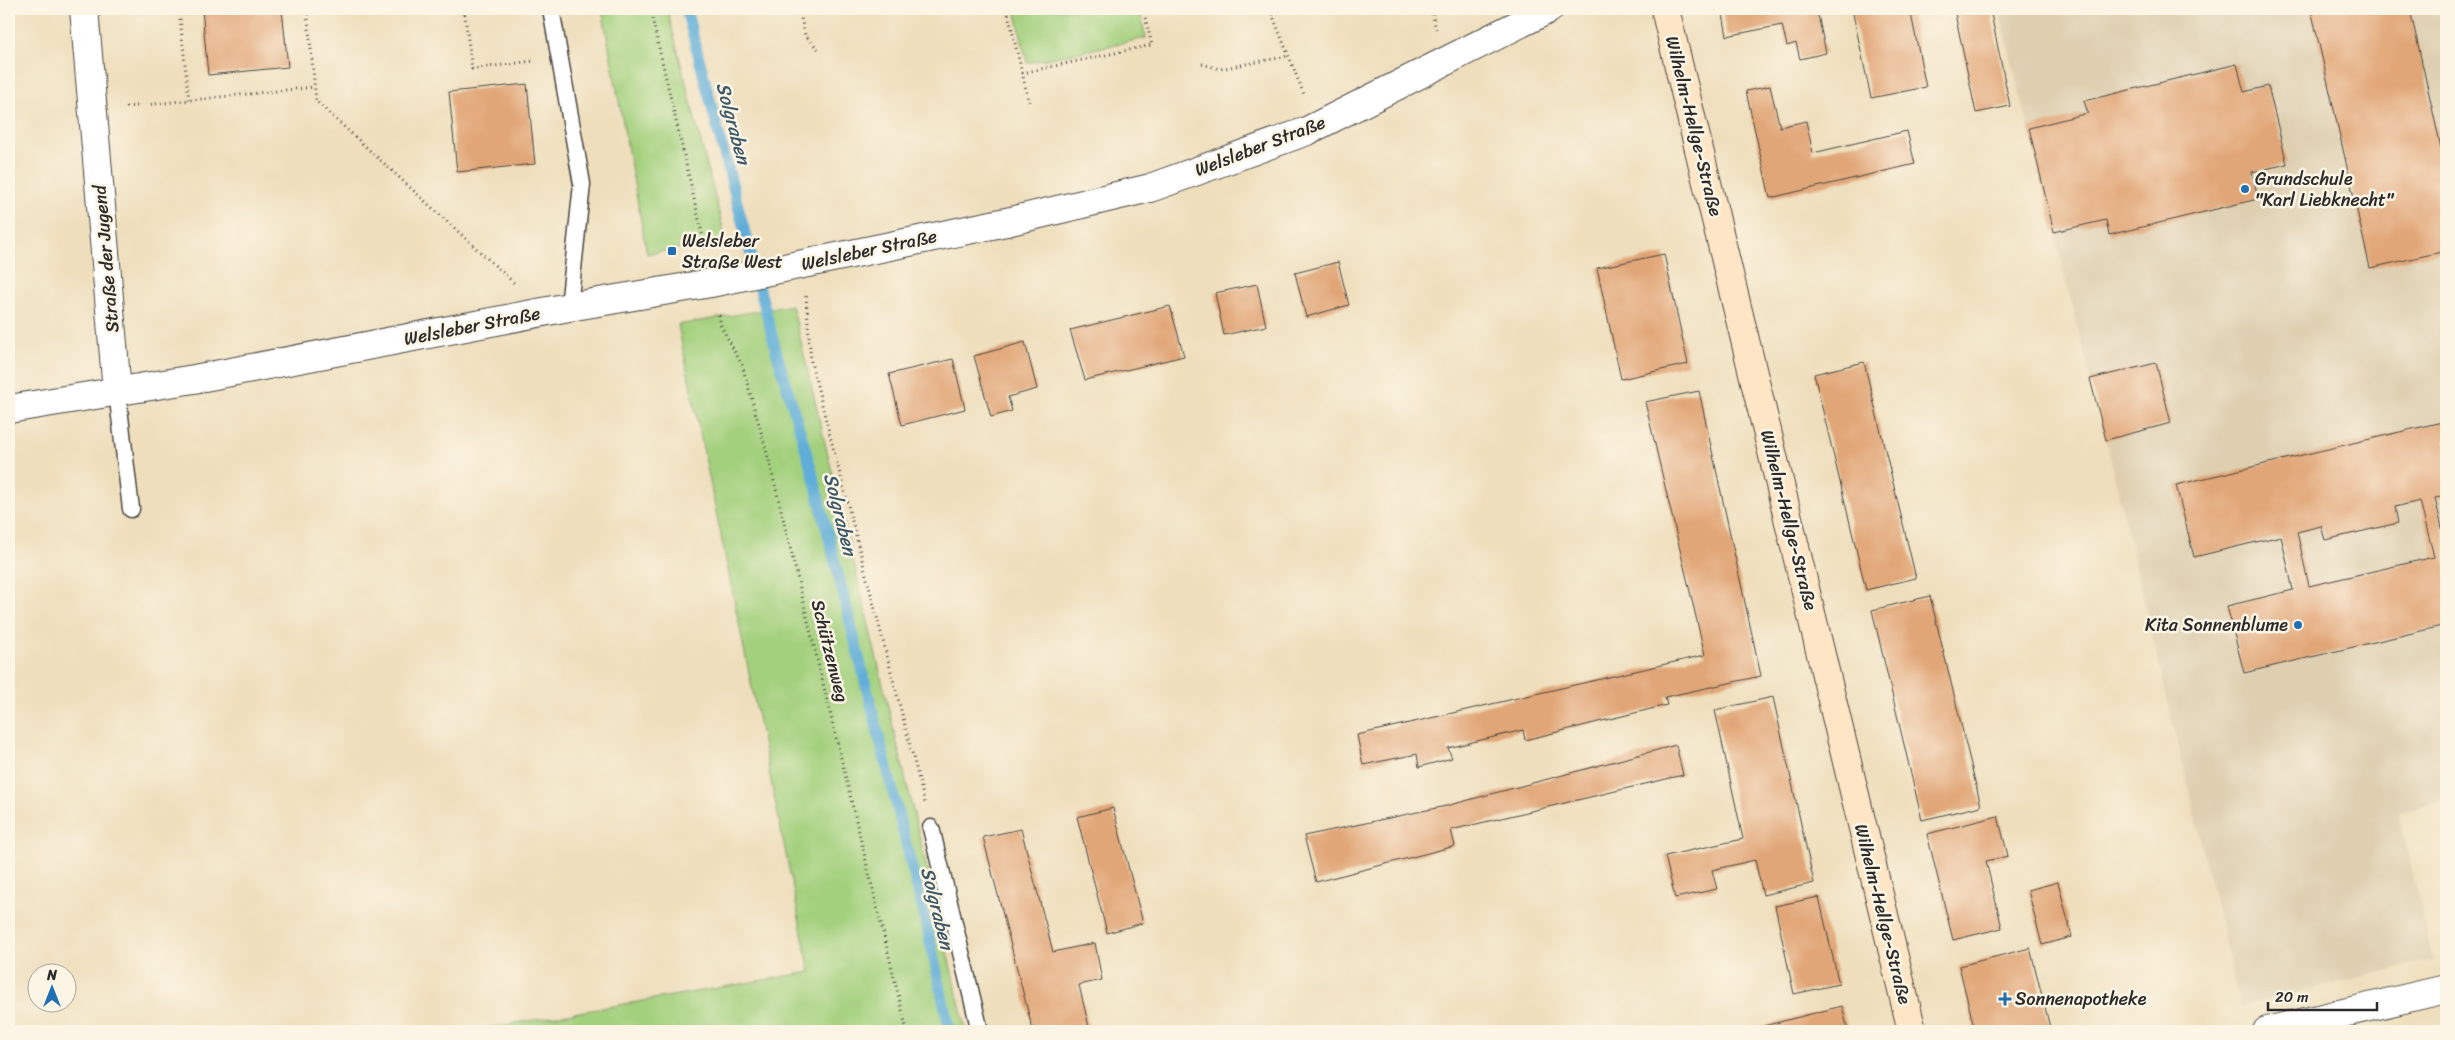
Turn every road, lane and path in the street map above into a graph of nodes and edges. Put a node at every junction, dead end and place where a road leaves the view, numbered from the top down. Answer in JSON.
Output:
{"nodes":[{"id":1,"x":84,"y":9,"type":"edge"},
{"id":2,"x":179,"y":9,"type":"edge"},
{"id":3,"x":307,"y":9,"type":"edge"},
{"id":4,"x":464,"y":9,"type":"edge"},
{"id":5,"x":552,"y":9,"type":"edge"},
{"id":6,"x":650,"y":9,"type":"edge"},
{"id":7,"x":799,"y":9,"type":"edge"},
{"id":8,"x":1007,"y":9,"type":"edge"},
{"id":9,"x":1143,"y":9,"type":"edge"},
{"id":10,"x":1270,"y":9,"type":"edge"},
{"id":11,"x":1291,"y":9,"type":"edge"},
{"id":12,"x":1549,"y":9,"type":"edge"},
{"id":13,"x":1665,"y":9,"type":"edge"},
{"id":14,"x":1272,"y":14,"type":"junction"},
{"id":15,"x":818,"y":49,"type":"dead end"},
{"id":16,"x":1288,"y":56,"type":"junction"},
{"id":17,"x":560,"y":58,"type":"junction"},
{"id":18,"x":1202,"y":64,"type":"dead end"},
{"id":19,"x":1022,"y":73,"type":"junction"},
{"id":20,"x":314,"y":87,"type":"junction"},
{"id":21,"x":189,"y":100,"type":"junction"},
{"id":22,"x":1029,"y":102,"type":"dead end"},
{"id":23,"x":93,"y":110,"type":"junction"},
{"id":24,"x":1317,"y":126,"type":"junction"},
{"id":25,"x":792,"y":266,"type":"junction"},
{"id":26,"x":712,"y":283,"type":"junction"},
{"id":27,"x":557,"y":309,"type":"junction"},
{"id":28,"x":117,"y":391,"type":"junction"},
{"id":29,"x":9,"y":410,"type":"edge"},
{"id":30,"x":131,"y":509,"type":"dead end"},
{"id":31,"x":931,"y":828,"type":"joint"},
{"id":32,"x":2446,"y":990,"type":"edge"},
{"id":33,"x":906,"y":1031,"type":"edge"},
{"id":34,"x":980,"y":1031,"type":"edge"},
{"id":35,"x":1912,"y":1031,"type":"edge"},
{"id":36,"x":2267,"y":1031,"type":"edge"}],
"edges":[{"from":1,"to":23,"type":"street","name":"Straße der Jugend"},
{"from":2,"to":21,"type":"path"},
{"from":3,"to":20,"type":"path"},
{"from":4,"to":17,"type":"path"},
{"from":5,"to":17,"type":"lane"},
{"from":6,"to":26,"type":"path","name":"Schützenweg"},
{"from":7,"to":15,"type":"path"},
{"from":8,"to":19,"type":"path"},
{"from":9,"to":19,"type":"path"},
{"from":10,"to":14,"type":"path"},
{"from":11,"to":14,"type":"path"},
{"from":12,"to":24,"type":"street","name":"Welsleber Straße"},
{"from":13,"to":35,"type":"main road","name":"Wilhelm-Hellge-Straße"},
{"from":14,"to":16,"type":"path"},
{"from":16,"to":18,"type":"path"},
{"from":16,"to":24,"type":"path"},
{"from":17,"to":27,"type":"lane"},
{"from":19,"to":22,"type":"path"},
{"from":20,"to":21,"type":"path"},
{"from":20,"to":27,"type":"path"},
{"from":21,"to":23,"type":"path"},
{"from":23,"to":28,"type":"street","name":"Straße der Jugend"},
{"from":24,"to":25,"type":"street","name":"Welsleber Straße"},
{"from":25,"to":26,"type":"street","name":"Welsleber Straße"},
{"from":25,"to":31,"type":"path"},
{"from":26,"to":27,"type":"street","name":"Welsleber Straße"},
{"from":26,"to":33,"type":"path","name":"Schützenweg"},
{"from":27,"to":28,"type":"street","name":"Welsleber Straße"},
{"from":28,"to":29,"type":"street","name":"Welsleber Straße"},
{"from":28,"to":30,"type":"lane","name":"Straße der Jugend"},
{"from":31,"to":34,"type":"lane"},
{"from":32,"to":36,"type":"street"}]}
